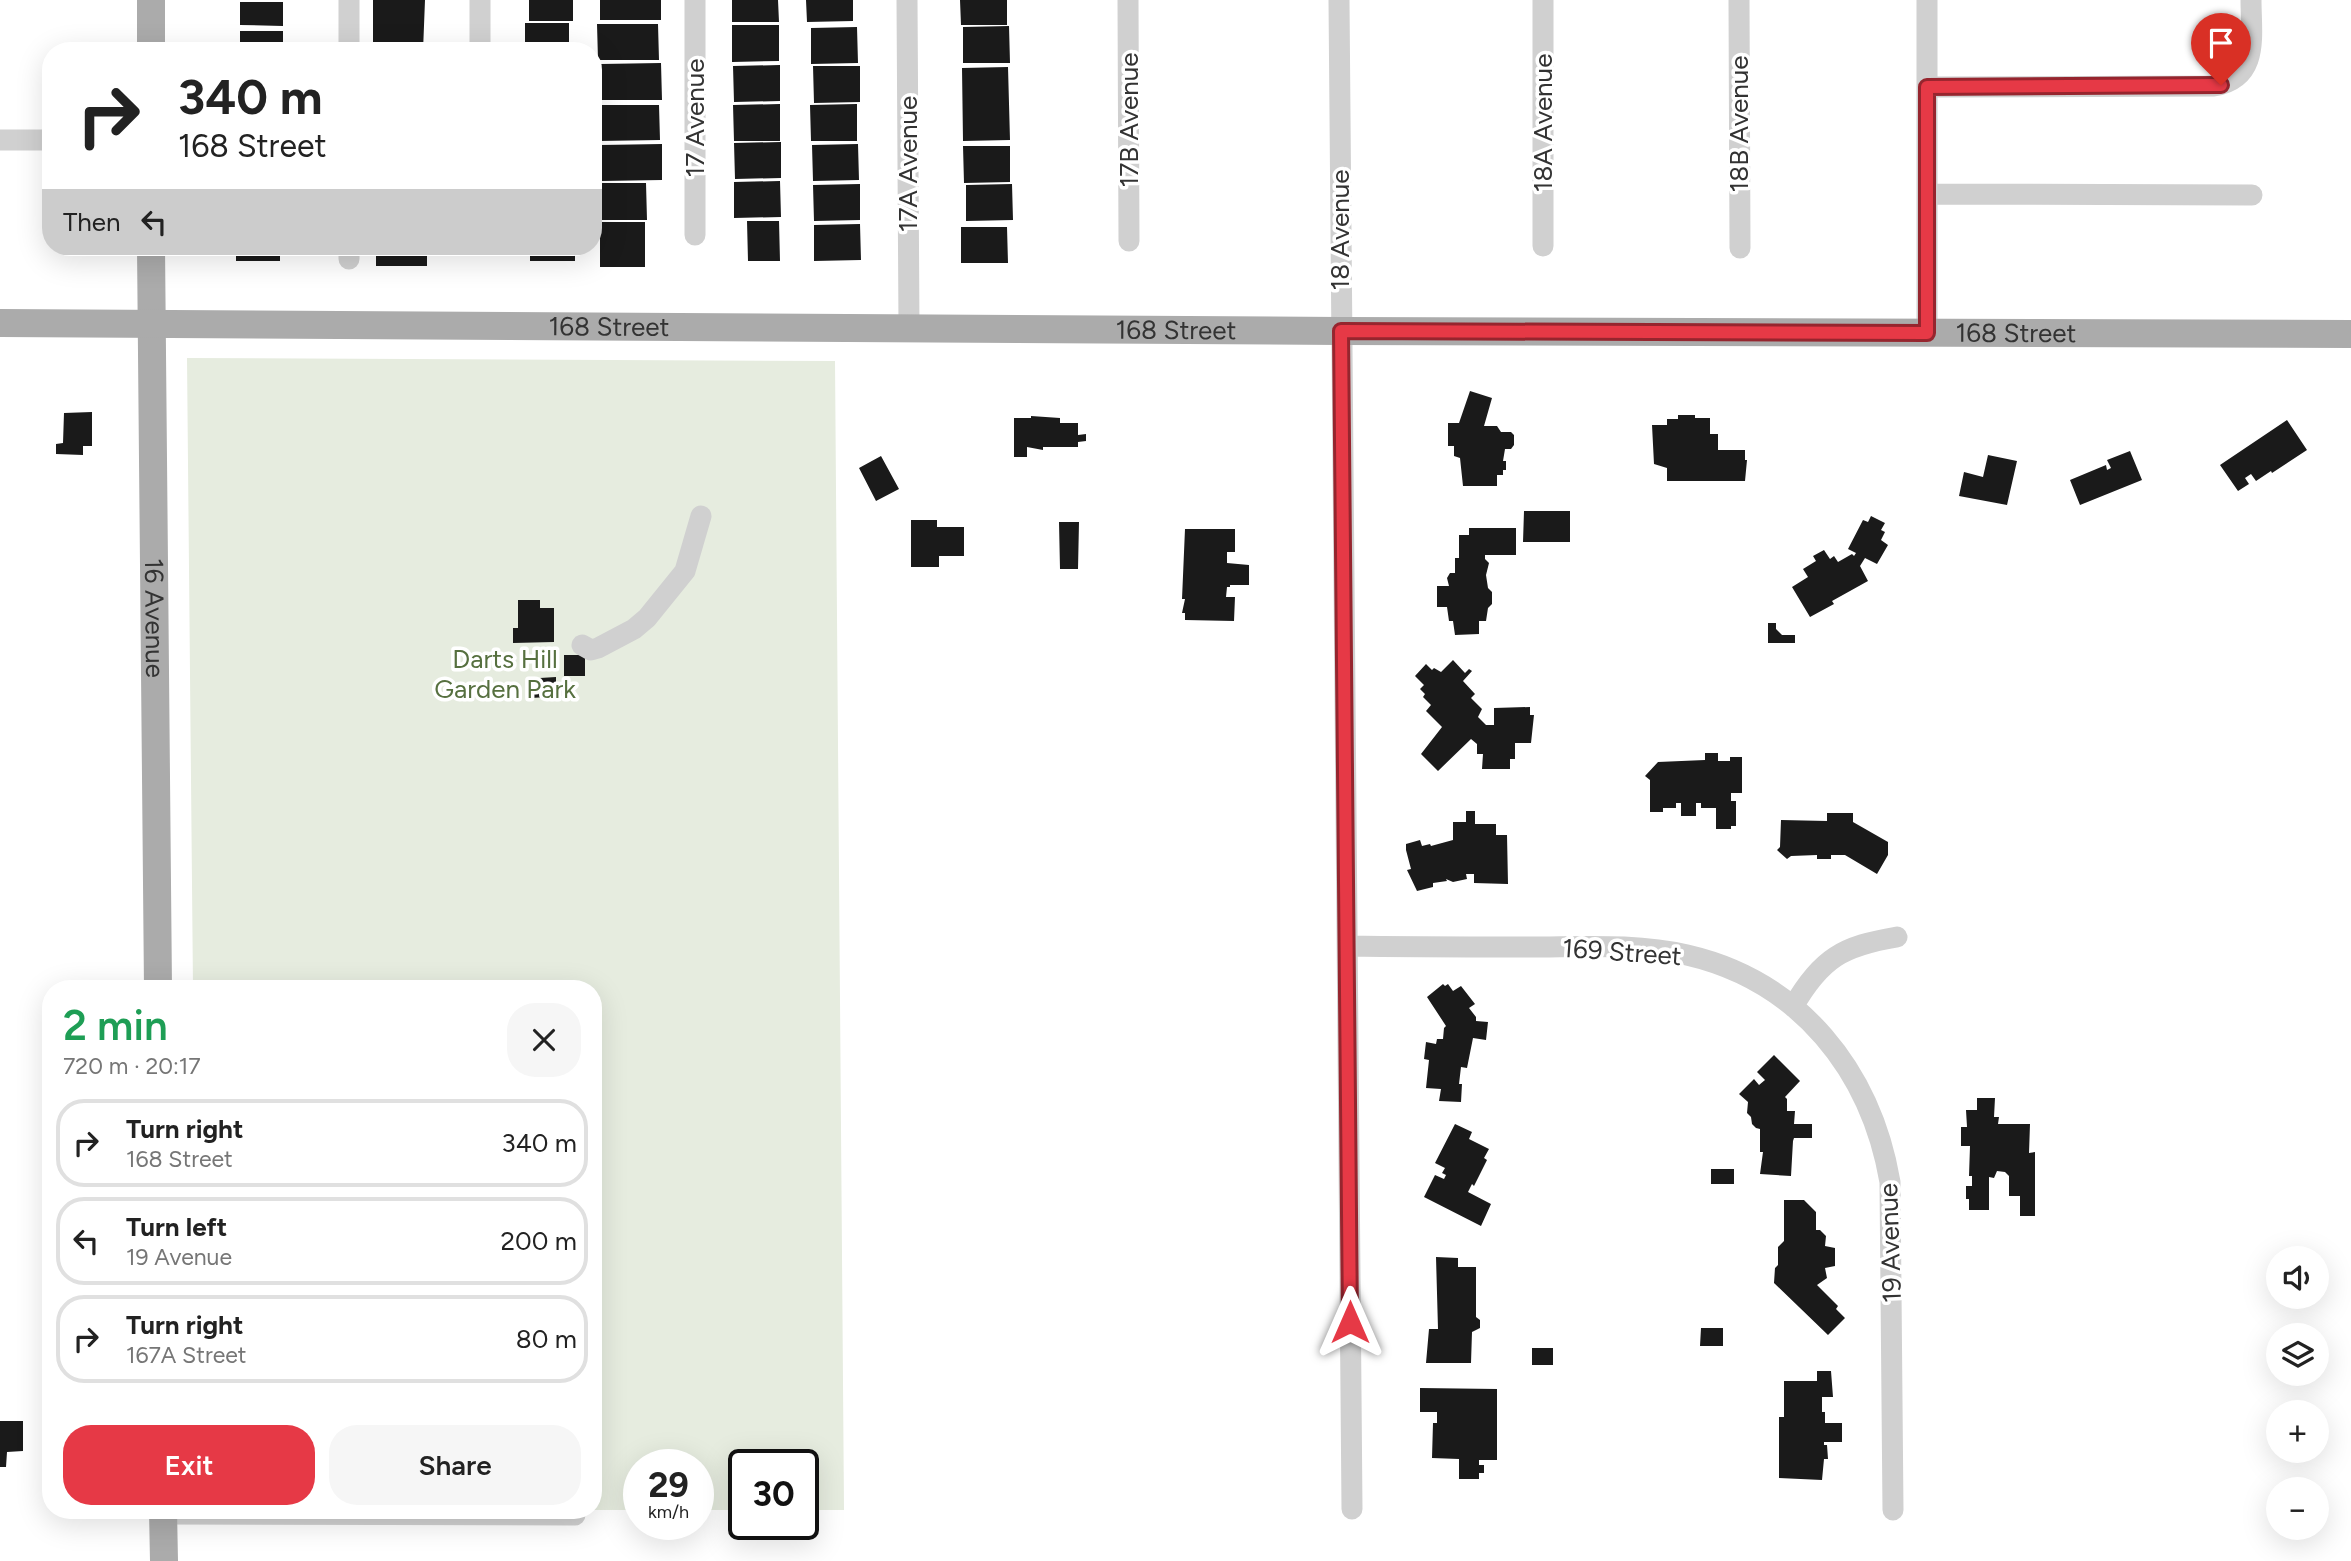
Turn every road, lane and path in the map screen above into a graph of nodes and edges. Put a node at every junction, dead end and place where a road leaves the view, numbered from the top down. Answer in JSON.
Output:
{"nodes":[{"id":1,"x":151,"y":0,"type":"edge"},
{"id":2,"x":349,"y":0,"type":"edge"},
{"id":3,"x":480,"y":0,"type":"edge"},
{"id":4,"x":695,"y":0,"type":"edge"},
{"id":5,"x":907,"y":0,"type":"edge"},
{"id":6,"x":1128,"y":0,"type":"edge"},
{"id":7,"x":1339,"y":0,"type":"edge"},
{"id":8,"x":1542,"y":0,"type":"edge"},
{"id":9,"x":1739,"y":0,"type":"edge"},
{"id":10,"x":1927,"y":0,"type":"edge"},
{"id":11,"x":2251,"y":0,"type":"edge"},
{"id":12,"x":151,"y":42,"type":"edge"},
{"id":13,"x":349,"y":42,"type":"edge"},
{"id":14,"x":480,"y":42,"type":"edge"},
{"id":15,"x":1927,"y":87,"type":"junction"},
{"id":16,"x":0,"y":140,"type":"edge"},
{"id":17,"x":42,"y":140,"type":"edge"},
{"id":18,"x":1927,"y":194,"type":"junction"},
{"id":19,"x":2252,"y":195,"type":"dead end"},
{"id":20,"x":695,"y":235,"type":"dead end"},
{"id":21,"x":1129,"y":241,"type":"dead end"},
{"id":22,"x":1543,"y":246,"type":"dead end"},
{"id":23,"x":1740,"y":248,"type":"dead end"},
{"id":24,"x":151,"y":256,"type":"edge"},
{"id":25,"x":0,"y":323,"type":"edge"},
{"id":26,"x":151,"y":324,"type":"junction"},
{"id":27,"x":909,"y":328,"type":"junction"},
{"id":28,"x":1341,"y":331,"type":"junction"},
{"id":29,"x":1927,"y":333,"type":"junction"},
{"id":30,"x":2351,"y":334,"type":"edge"},
{"id":31,"x":701,"y":516,"type":"dead end"},
{"id":32,"x":582,"y":645,"type":"dead end"},
{"id":33,"x":1897,"y":937,"type":"dead end"},
{"id":34,"x":1348,"y":946,"type":"junction"},
{"id":35,"x":158,"y":980,"type":"edge"},
{"id":36,"x":1794,"y":1007,"type":"junction"},
{"id":37,"x":1352,"y":1509,"type":"dead end"},
{"id":38,"x":1893,"y":1510,"type":"dead end"},
{"id":39,"x":163,"y":1519,"type":"edge"},
{"id":40,"x":164,"y":1561,"type":"edge"}],
"edges":[{"from":1,"to":12,"type":"main road"},
{"from":2,"to":13,"type":"street"},
{"from":3,"to":14,"type":"street"},
{"from":4,"to":20,"type":"street","name":"17 Avenue"},
{"from":5,"to":27,"type":"street","name":"17A Avenue"},
{"from":6,"to":21,"type":"street","name":"17B Avenue"},
{"from":7,"to":28,"type":"street","name":"18 Avenue"},
{"from":8,"to":22,"type":"street","name":"18A Avenue"},
{"from":9,"to":23,"type":"street","name":"18B Avenue"},
{"from":10,"to":15,"type":"street"},
{"from":11,"to":15,"type":"street"},
{"from":15,"to":18,"type":"street"},
{"from":16,"to":17,"type":"street"},
{"from":18,"to":19,"type":"street"},
{"from":18,"to":29,"type":"street"},
{"from":24,"to":26,"type":"main road","name":"16 Avenue"},
{"from":25,"to":26,"type":"main road","name":"168 Street"},
{"from":26,"to":27,"type":"main road","name":"168 Street"},
{"from":26,"to":35,"type":"main road","name":"16 Avenue"},
{"from":27,"to":28,"type":"main road","name":"168 Street"},
{"from":28,"to":29,"type":"main road","name":"168 Street"},
{"from":28,"to":34,"type":"street","name":"18 Avenue"},
{"from":29,"to":30,"type":"main road","name":"168 Street"},
{"from":31,"to":32,"type":"street"},
{"from":33,"to":36,"type":"street"},
{"from":34,"to":36,"type":"street","name":"169 Street"},
{"from":34,"to":37,"type":"street","name":"18 Avenue"},
{"from":36,"to":38,"type":"street","name":"19 Avenue"},
{"from":39,"to":40,"type":"main road"}]}
